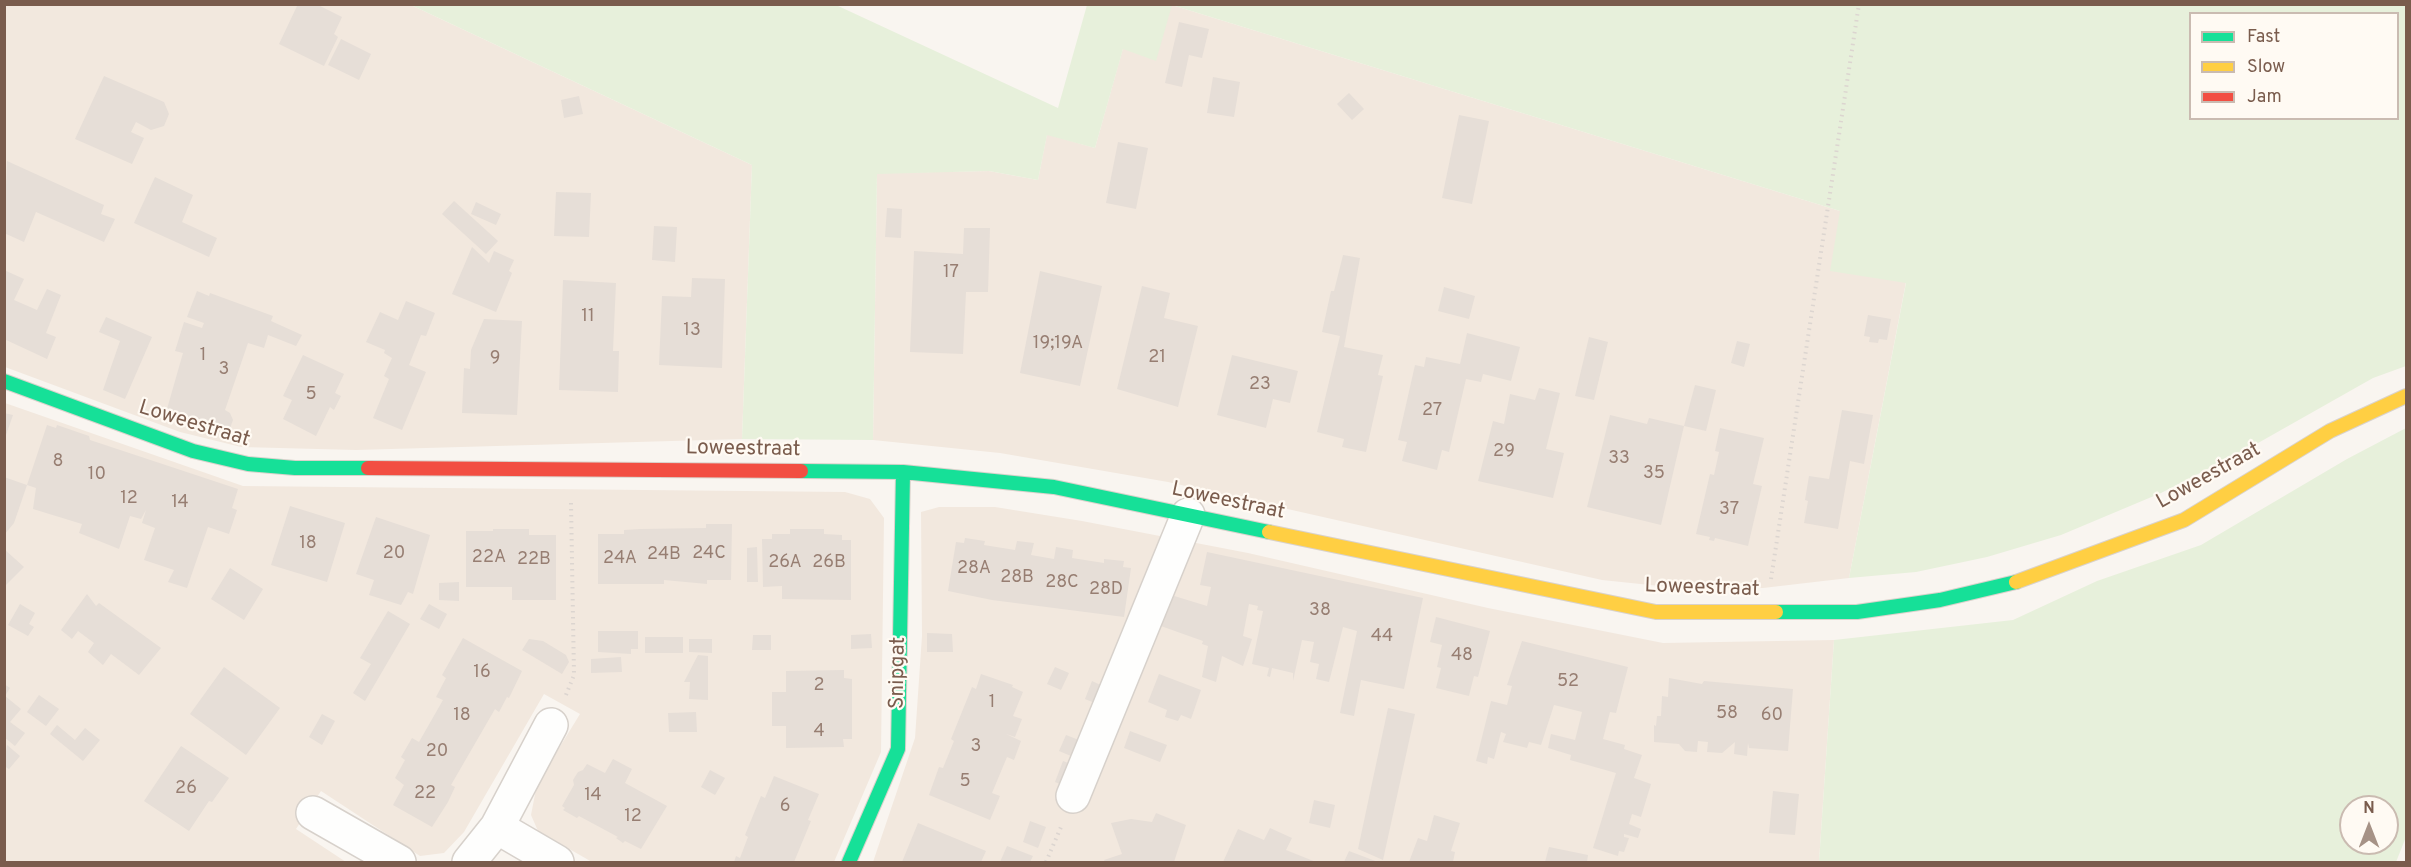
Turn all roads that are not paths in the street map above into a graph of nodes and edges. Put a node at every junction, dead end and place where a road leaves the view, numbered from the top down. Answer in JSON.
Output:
{"nodes":[{"id":1,"x":4,"y":381,"type":"edge"},
{"id":2,"x":2406,"y":396,"type":"edge"},
{"id":3,"x":903,"y":472,"type":"junction"},
{"id":4,"x":1188,"y":515,"type":"junction"},
{"id":5,"x":550,"y":725,"type":"road end"},
{"id":6,"x":1073,"y":796,"type":"dead end"},
{"id":7,"x":313,"y":813,"type":"dead end"},
{"id":8,"x":497,"y":827,"type":"junction"},
{"id":9,"x":399,"y":862,"type":"edge"},
{"id":10,"x":469,"y":862,"type":"edge"},
{"id":11,"x":556,"y":862,"type":"edge"},
{"id":12,"x":849,"y":862,"type":"edge"}],
"edges":[{"from":1,"to":3,"type":"street","name":"Loweestraat"},
{"from":2,"to":4,"type":"street","name":"Loweestraat"},
{"from":3,"to":4,"type":"street","name":"Loweestraat"},
{"from":3,"to":12,"type":"street","name":"Snipgat"},
{"from":4,"to":6,"type":"street"},
{"from":5,"to":8,"type":"street"},
{"from":7,"to":9,"type":"street"},
{"from":8,"to":10,"type":"street"},
{"from":8,"to":11,"type":"street"}]}
